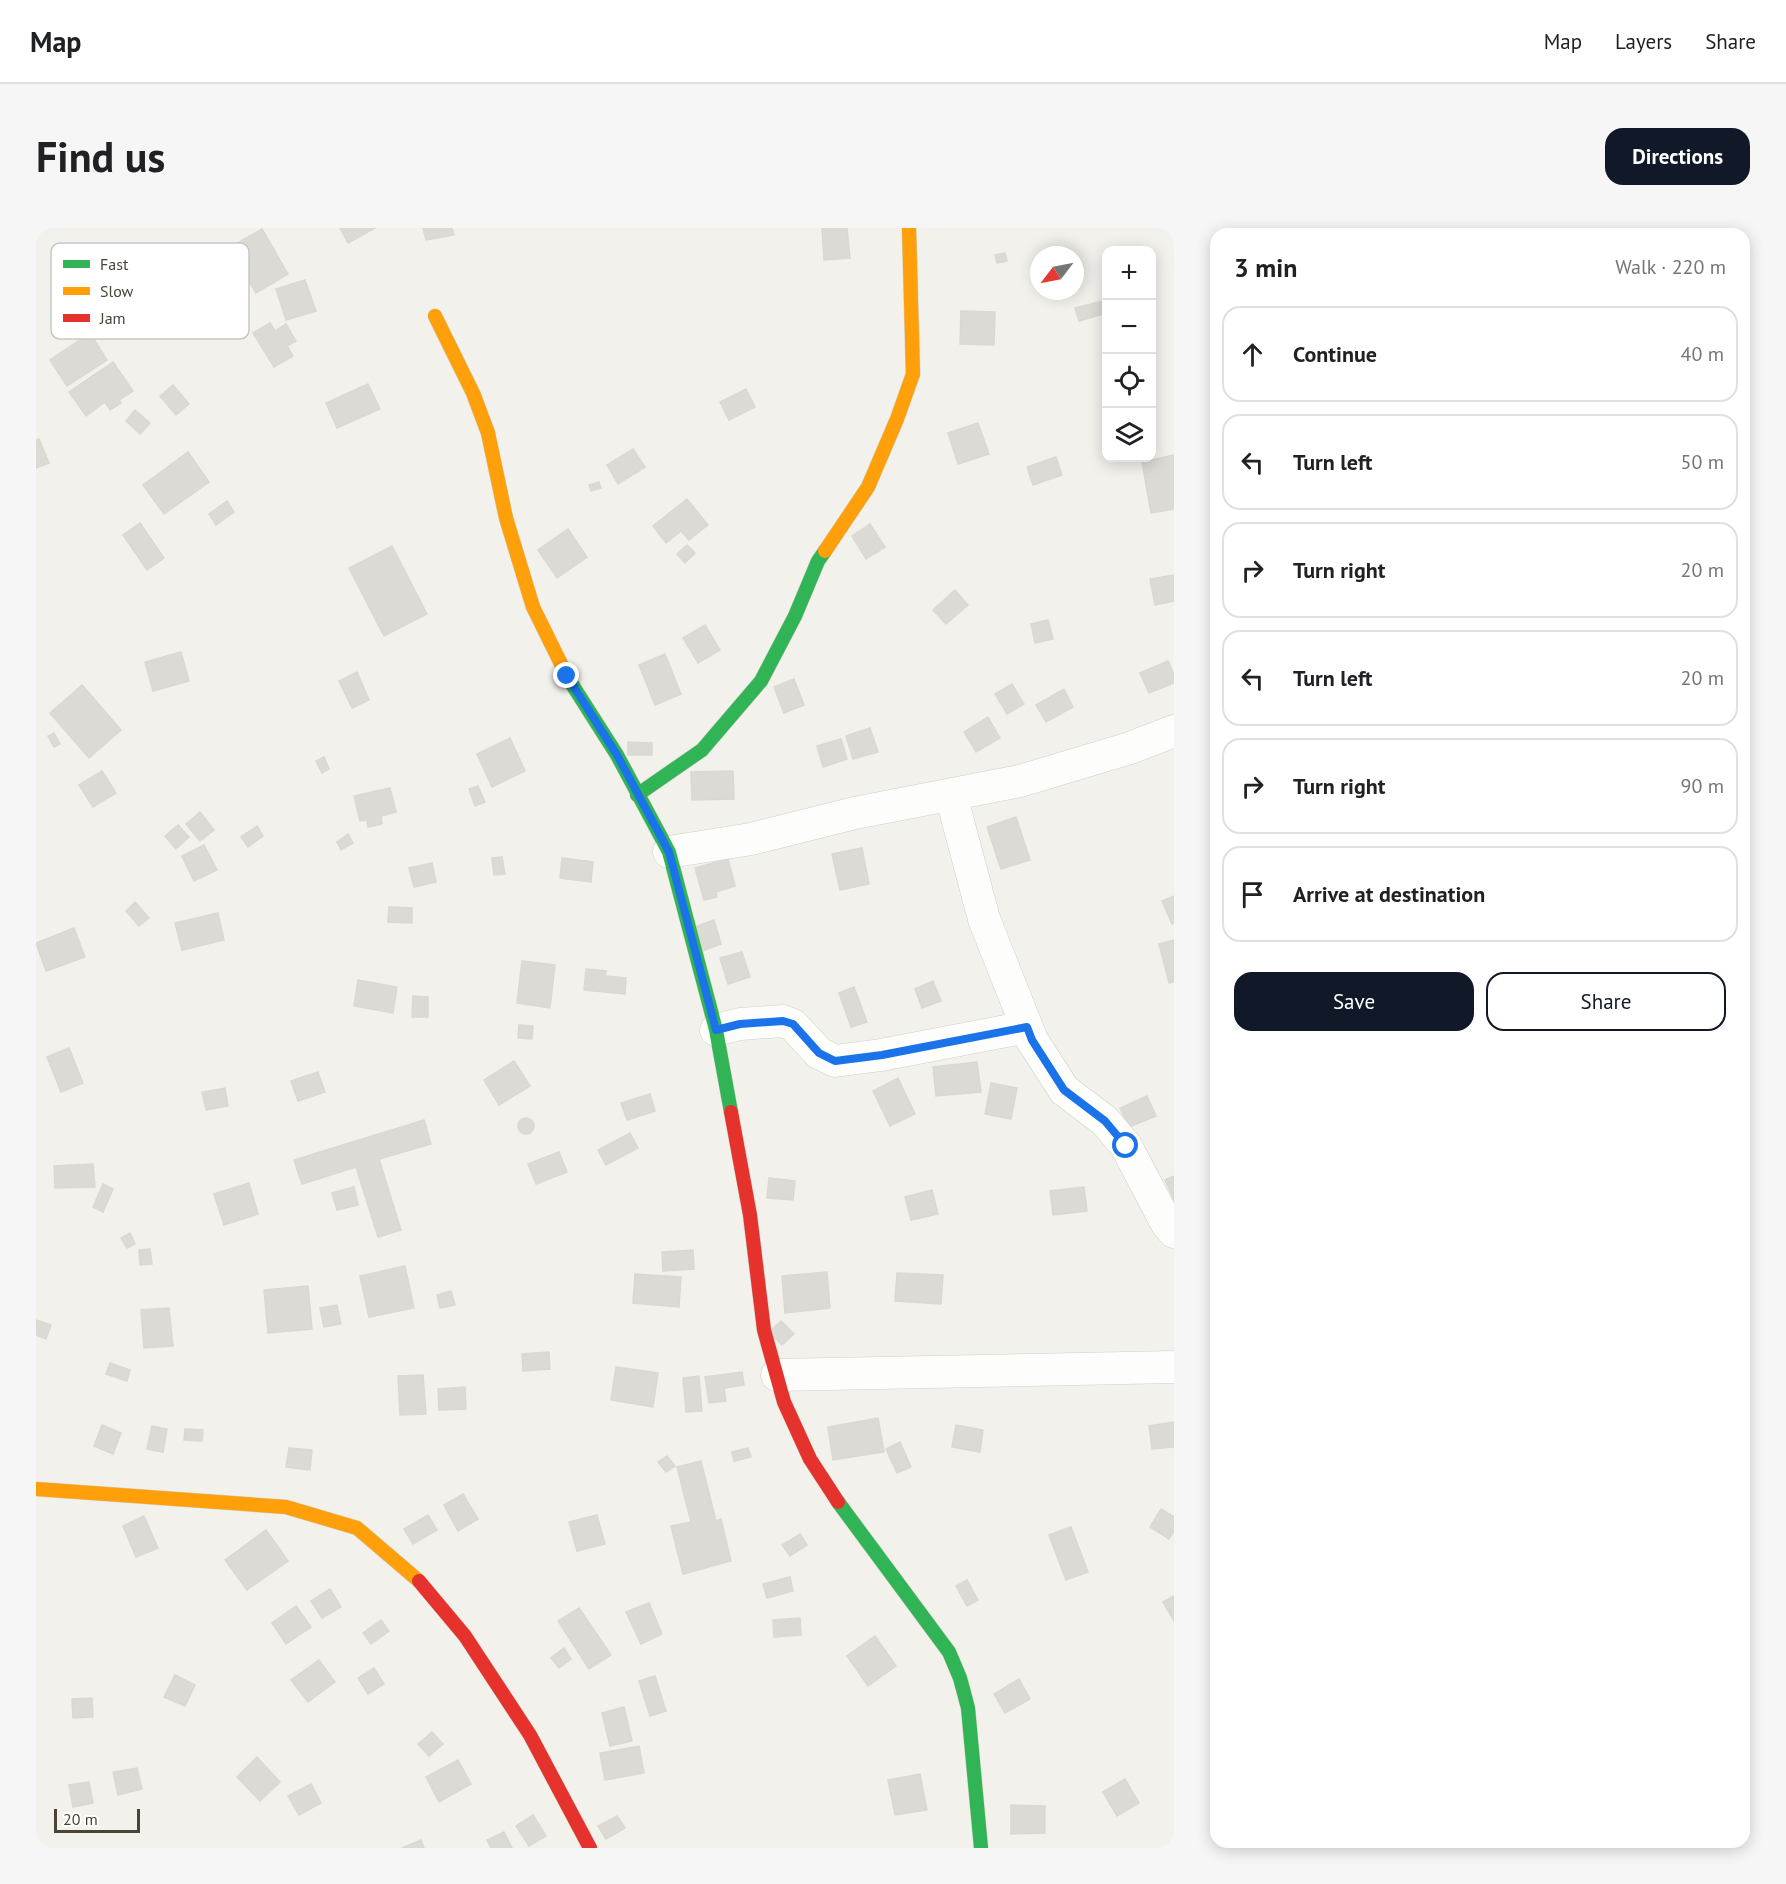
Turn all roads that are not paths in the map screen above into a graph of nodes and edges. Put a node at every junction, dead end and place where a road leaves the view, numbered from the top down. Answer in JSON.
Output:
{"nodes":[{"id":1,"x":909,"y":228,"type":"edge"},
{"id":2,"x":435,"y":316,"type":"dead end"},
{"id":3,"x":1174,"y":731,"type":"edge"},
{"id":4,"x":637,"y":795,"type":"junction"},
{"id":5,"x":951,"y":795,"type":"junction"},
{"id":6,"x":669,"y":852,"type":"junction"},
{"id":7,"x":1027,"y":1027,"type":"junction"},
{"id":8,"x":716,"y":1030,"type":"junction"},
{"id":9,"x":1174,"y":1232,"type":"edge"},
{"id":10,"x":1174,"y":1367,"type":"edge"},
{"id":11,"x":777,"y":1375,"type":"junction"},
{"id":12,"x":36,"y":1489,"type":"edge"},
{"id":13,"x":590,"y":1848,"type":"edge"},
{"id":14,"x":981,"y":1848,"type":"edge"}],
"edges":[{"from":1,"to":4,"type":"street"},
{"from":2,"to":4,"type":"street"},
{"from":3,"to":5,"type":"street"},
{"from":4,"to":6,"type":"street"},
{"from":5,"to":6,"type":"street"},
{"from":5,"to":7,"type":"street"},
{"from":6,"to":8,"type":"street"},
{"from":7,"to":8,"type":"street"},
{"from":7,"to":9,"type":"street"},
{"from":8,"to":11,"type":"street"},
{"from":10,"to":11,"type":"street"},
{"from":11,"to":14,"type":"street"},
{"from":12,"to":13,"type":"street"}]}
